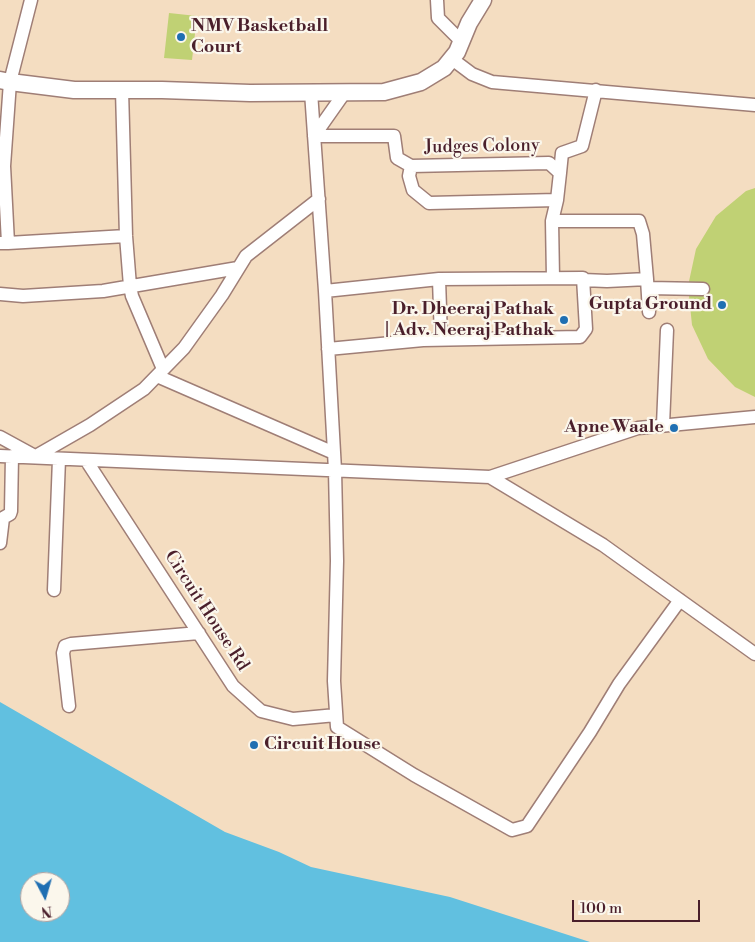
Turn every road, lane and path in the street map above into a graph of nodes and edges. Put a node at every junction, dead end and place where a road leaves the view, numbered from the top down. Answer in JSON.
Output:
{"nodes":[{"id":1,"x":31,"y":0,"type":"edge"},
{"id":2,"x":437,"y":0,"type":"edge"},
{"id":3,"x":483,"y":0,"type":"edge"},
{"id":4,"x":462,"y":42,"type":"junction"},
{"id":5,"x":452,"y":58,"type":"junction"},
{"id":6,"x":5,"y":81,"type":"edge"},
{"id":7,"x":122,"y":90,"type":"junction"},
{"id":8,"x":596,"y":90,"type":"junction"},
{"id":9,"x":311,"y":92,"type":"junction"},
{"id":10,"x":345,"y":92,"type":"junction"},
{"id":11,"x":755,"y":105,"type":"edge"},
{"id":12,"x":314,"y":136,"type":"junction"},
{"id":13,"x":411,"y":166,"type":"junction"},
{"id":14,"x":560,"y":173,"type":"junction"},
{"id":15,"x":319,"y":199,"type":"junction"},
{"id":16,"x":558,"y":200,"type":"junction"},
{"id":17,"x":552,"y":221,"type":"junction"},
{"id":18,"x":126,"y":236,"type":"junction"},
{"id":19,"x":4,"y":243,"type":"edge"},
{"id":20,"x":238,"y":268,"type":"junction"},
{"id":21,"x":553,"y":278,"type":"junction"},
{"id":22,"x":439,"y":279,"type":"junction"},
{"id":23,"x":583,"y":280,"type":"junction"},
{"id":24,"x":647,"y":284,"type":"junction"},
{"id":25,"x":130,"y":286,"type":"junction"},
{"id":26,"x":703,"y":289,"type":"dead end"},
{"id":27,"x":325,"y":291,"type":"junction"},
{"id":28,"x":0,"y":294,"type":"edge"},
{"id":29,"x":649,"y":312,"type":"dead end"},
{"id":30,"x":667,"y":330,"type":"dead end"},
{"id":31,"x":441,"y":339,"type":"junction"},
{"id":32,"x":328,"y":349,"type":"junction"},
{"id":33,"x":160,"y":372,"type":"junction"},
{"id":34,"x":755,"y":417,"type":"edge"},
{"id":35,"x":663,"y":425,"type":"junction"},
{"id":36,"x":0,"y":438,"type":"edge"},
{"id":37,"x":334,"y":453,"type":"junction"},
{"id":38,"x":6,"y":456,"type":"edge"},
{"id":39,"x":36,"y":456,"type":"junction"},
{"id":40,"x":59,"y":459,"type":"junction"},
{"id":41,"x":86,"y":460,"type":"junction"},
{"id":42,"x":335,"y":470,"type":"junction"},
{"id":43,"x":490,"y":477,"type":"junction"},
{"id":44,"x":0,"y":543,"type":"edge"},
{"id":45,"x":54,"y":590,"type":"dead end"},
{"id":46,"x":680,"y":600,"type":"junction"},
{"id":47,"x":199,"y":633,"type":"junction"},
{"id":48,"x":755,"y":654,"type":"edge"},
{"id":49,"x":69,"y":706,"type":"dead end"},
{"id":50,"x":336,"y":715,"type":"junction"}],
"edges":[{"from":1,"to":6,"type":"street"},
{"from":2,"to":4,"type":"street"},
{"from":3,"to":4,"type":"main road"},
{"from":4,"to":5,"type":"main road"},
{"from":5,"to":8,"type":"street"},
{"from":5,"to":10,"type":"main road"},
{"from":6,"to":7,"type":"main road"},
{"from":6,"to":19,"type":"street"},
{"from":7,"to":9,"type":"main road"},
{"from":7,"to":18,"type":"street"},
{"from":8,"to":11,"type":"street"},
{"from":8,"to":14,"type":"street"},
{"from":9,"to":10,"type":"main road"},
{"from":9,"to":12,"type":"street"},
{"from":10,"to":12,"type":"street"},
{"from":12,"to":13,"type":"street","name":"Judges Colony"},
{"from":12,"to":15,"type":"street"},
{"from":13,"to":14,"type":"street","name":"Judges Colony"},
{"from":13,"to":16,"type":"street","name":"Judges Colony"},
{"from":14,"to":16,"type":"street","name":"Judges Colony"},
{"from":15,"to":20,"type":"street"},
{"from":15,"to":27,"type":"street"},
{"from":16,"to":17,"type":"street"},
{"from":17,"to":21,"type":"street"},
{"from":17,"to":24,"type":"street"},
{"from":18,"to":19,"type":"street"},
{"from":18,"to":25,"type":"street"},
{"from":20,"to":25,"type":"street"},
{"from":20,"to":33,"type":"street"},
{"from":21,"to":22,"type":"street"},
{"from":21,"to":23,"type":"street"},
{"from":22,"to":27,"type":"street"},
{"from":22,"to":31,"type":"street"},
{"from":23,"to":24,"type":"street"},
{"from":23,"to":31,"type":"street"},
{"from":24,"to":26,"type":"street"},
{"from":24,"to":29,"type":"street"},
{"from":25,"to":28,"type":"street"},
{"from":25,"to":33,"type":"street"},
{"from":27,"to":32,"type":"street"},
{"from":30,"to":35,"type":"street"},
{"from":31,"to":32,"type":"street"},
{"from":32,"to":37,"type":"street"},
{"from":33,"to":37,"type":"street"},
{"from":33,"to":39,"type":"street"},
{"from":34,"to":35,"type":"street"},
{"from":35,"to":43,"type":"street"},
{"from":36,"to":39,"type":"street"},
{"from":37,"to":42,"type":"street"},
{"from":38,"to":39,"type":"street"},
{"from":38,"to":44,"type":"street"},
{"from":39,"to":40,"type":"street"},
{"from":40,"to":41,"type":"street"},
{"from":40,"to":45,"type":"street"},
{"from":41,"to":42,"type":"street"},
{"from":41,"to":47,"type":"street","name":"Circuit House Rd"},
{"from":42,"to":43,"type":"street"},
{"from":42,"to":50,"type":"street"},
{"from":43,"to":46,"type":"street"},
{"from":46,"to":48,"type":"street"},
{"from":46,"to":50,"type":"street"},
{"from":47,"to":49,"type":"street"},
{"from":47,"to":50,"type":"street","name":"Circuit House Rd"}]}
